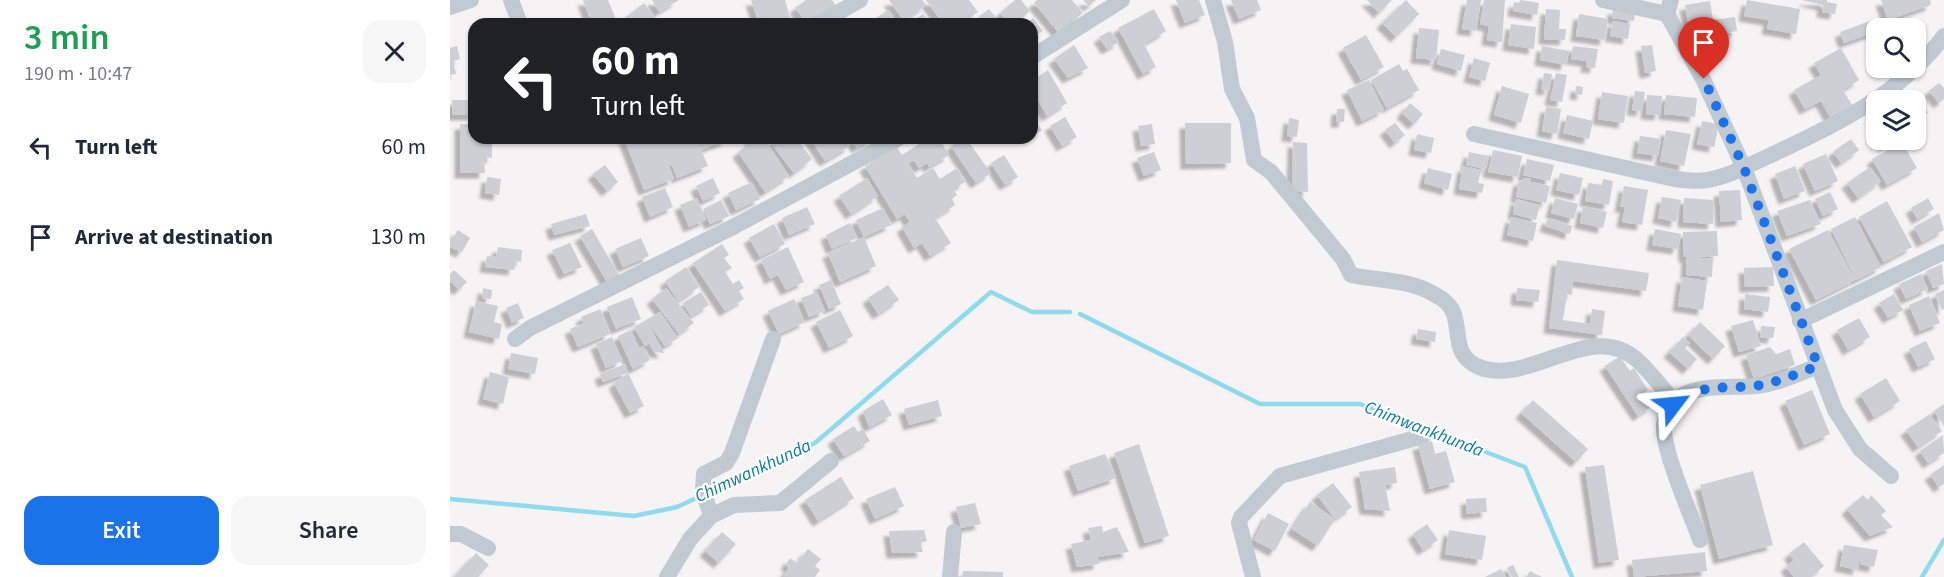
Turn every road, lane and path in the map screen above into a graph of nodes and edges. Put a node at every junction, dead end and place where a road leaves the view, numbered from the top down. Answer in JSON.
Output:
{"nodes":[{"id":1,"x":471,"y":0,"type":"edge"},
{"id":2,"x":511,"y":0,"type":"edge"},
{"id":3,"x":860,"y":0,"type":"edge"},
{"id":4,"x":1122,"y":0,"type":"edge"},
{"id":5,"x":1213,"y":0,"type":"edge"},
{"id":6,"x":1603,"y":0,"type":"edge"},
{"id":7,"x":450,"y":7,"type":"edge"},
{"id":8,"x":1669,"y":7,"type":"edge"},
{"id":9,"x":518,"y":18,"type":"edge"},
{"id":10,"x":828,"y":18,"type":"edge"},
{"id":11,"x":1944,"y":36,"type":"edge"},
{"id":12,"x":1038,"y":53,"type":"edge"},
{"id":13,"x":1474,"y":134,"type":"dead end"},
{"id":14,"x":888,"y":144,"type":"edge"},
{"id":15,"x":1744,"y":168,"type":"junction"},
{"id":16,"x":1944,"y":252,"type":"edge"},
{"id":17,"x":1800,"y":321,"type":"junction"},
{"id":18,"x":514,"y":339,"type":"dead end"},
{"id":19,"x":773,"y":339,"type":"dead end"},
{"id":20,"x":1818,"y":366,"type":"junction"},
{"id":21,"x":1675,"y":403,"type":"junction"},
{"id":22,"x":1423,"y":436,"type":"dead end"},
{"id":23,"x":831,"y":461,"type":"dead end"},
{"id":24,"x":1891,"y":476,"type":"dead end"},
{"id":25,"x":711,"y":516,"type":"junction"},
{"id":26,"x":954,"y":532,"type":"dead end"},
{"id":27,"x":450,"y":534,"type":"edge"},
{"id":28,"x":1700,"y":540,"type":"dead end"},
{"id":29,"x":488,"y":548,"type":"dead end"},
{"id":30,"x":667,"y":577,"type":"edge"},
{"id":31,"x":950,"y":577,"type":"edge"},
{"id":32,"x":1253,"y":577,"type":"edge"}],
"edges":[{"from":1,"to":7,"type":"street"},
{"from":2,"to":9,"type":"street"},
{"from":3,"to":10,"type":"street"},
{"from":4,"to":12,"type":"street"},
{"from":5,"to":21,"type":"street"},
{"from":6,"to":8,"type":"street"},
{"from":8,"to":15,"type":"street"},
{"from":11,"to":15,"type":"street"},
{"from":13,"to":15,"type":"street"},
{"from":14,"to":18,"type":"street"},
{"from":15,"to":17,"type":"street"},
{"from":16,"to":17,"type":"street"},
{"from":17,"to":20,"type":"street"},
{"from":19,"to":25,"type":"street"},
{"from":20,"to":21,"type":"street"},
{"from":20,"to":24,"type":"street"},
{"from":21,"to":28,"type":"street"},
{"from":22,"to":32,"type":"street"},
{"from":23,"to":25,"type":"street"},
{"from":25,"to":30,"type":"street"},
{"from":26,"to":31,"type":"street"},
{"from":27,"to":29,"type":"street"}]}
